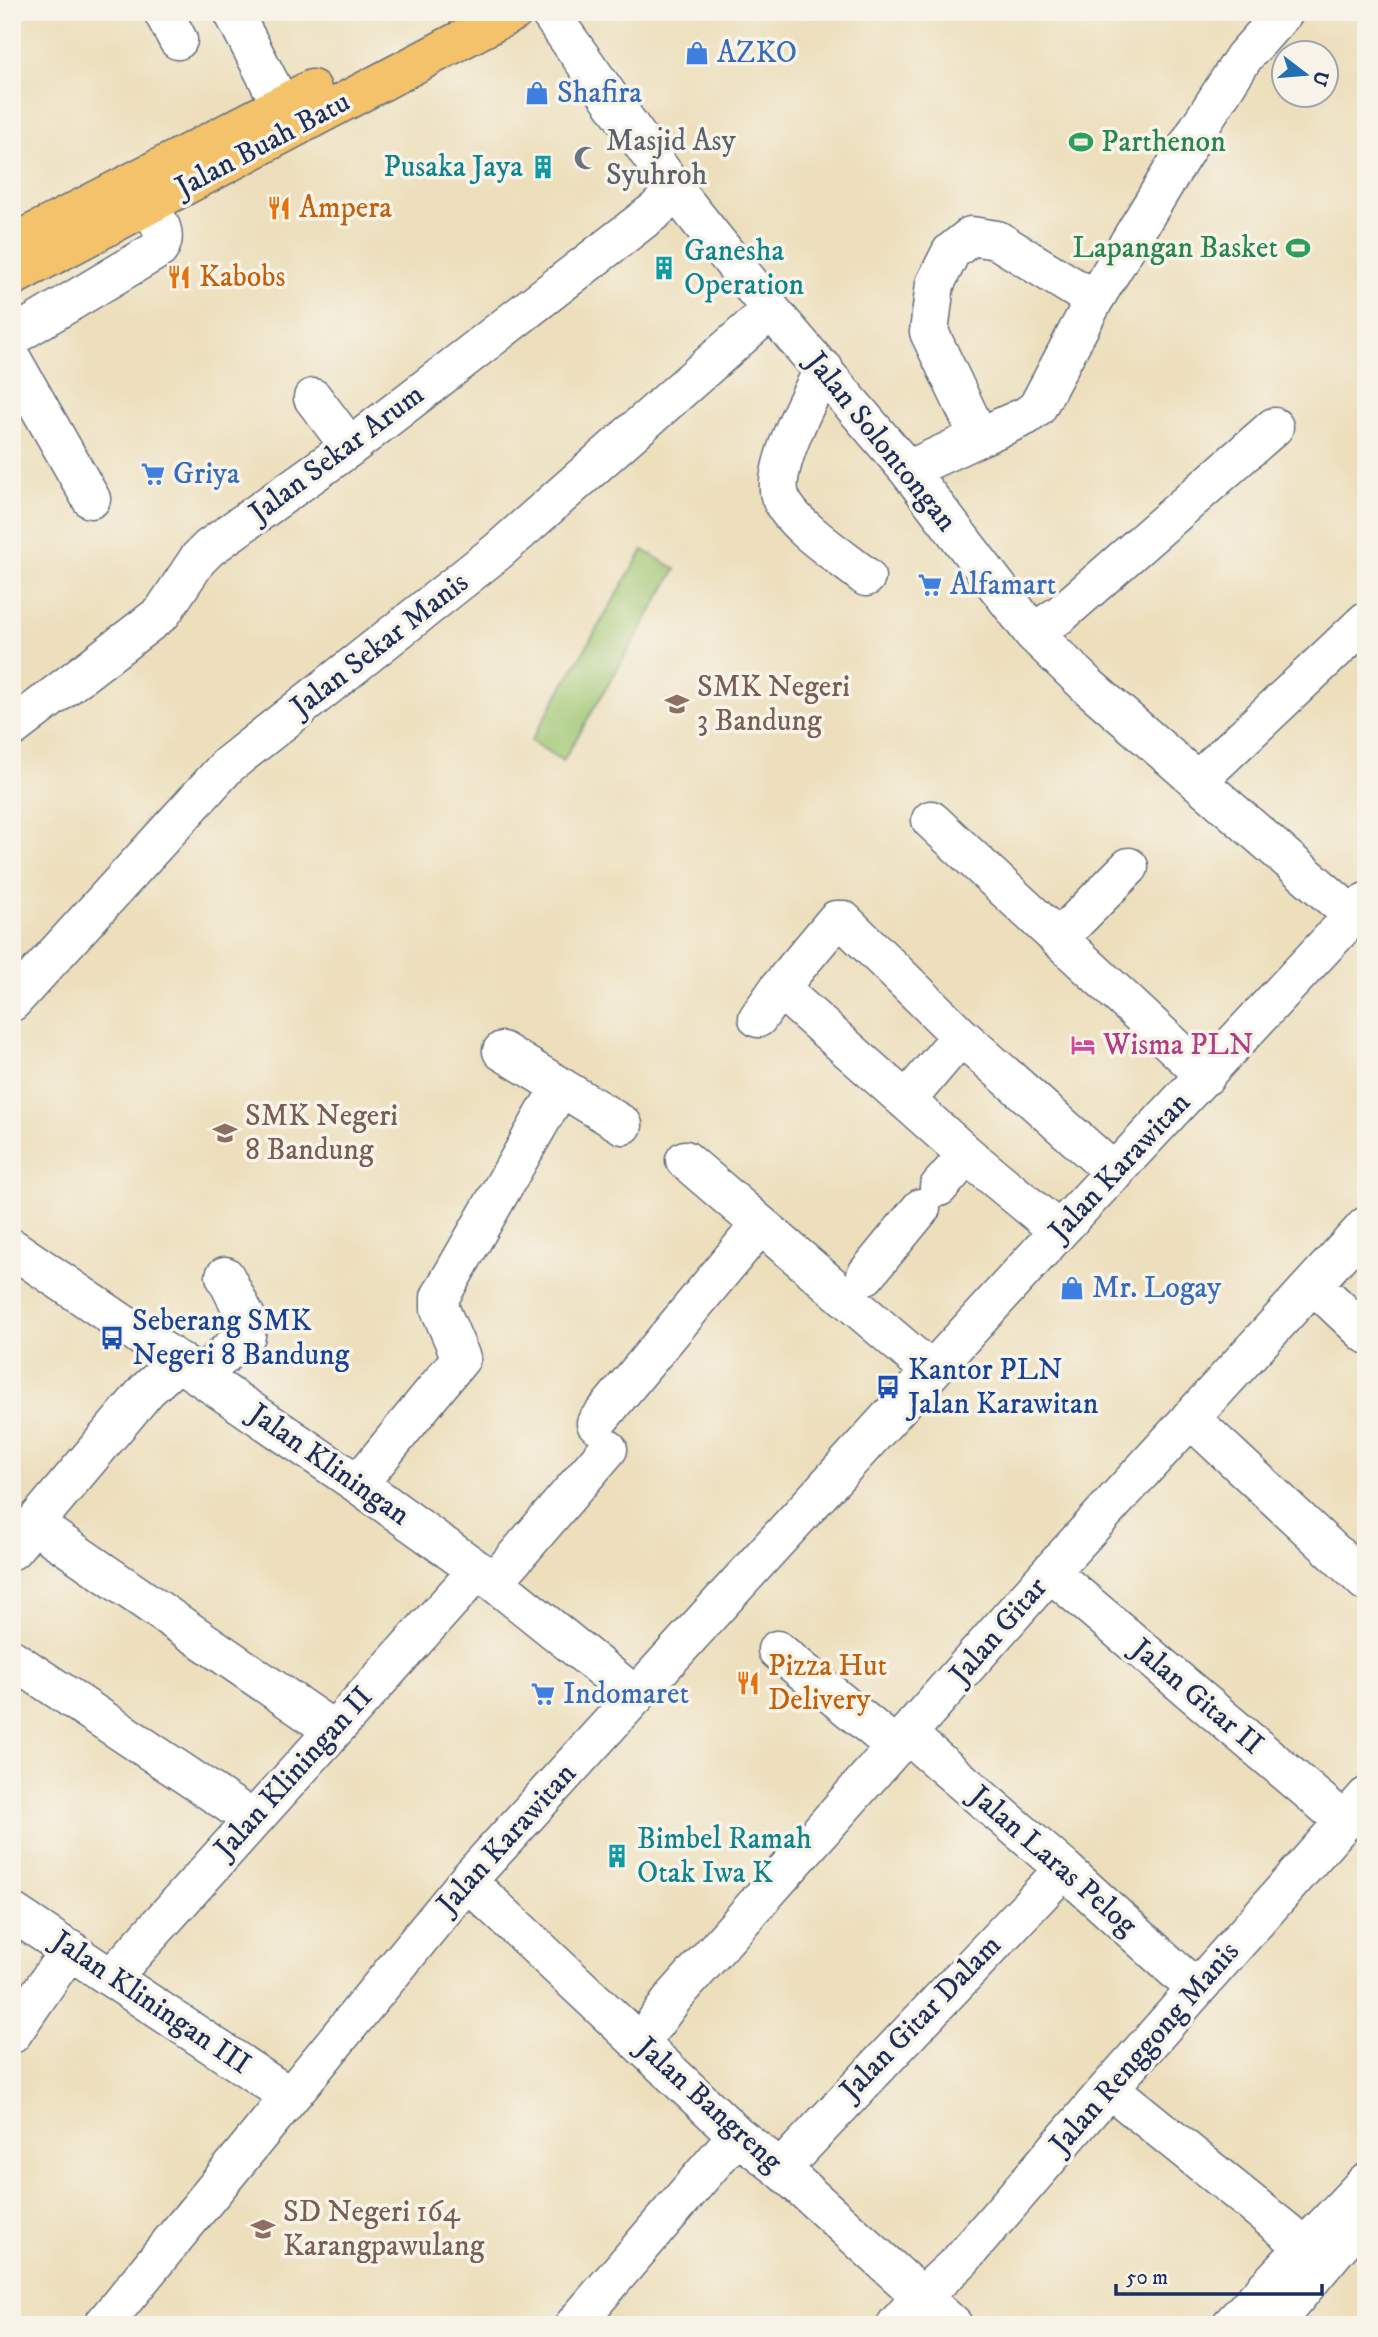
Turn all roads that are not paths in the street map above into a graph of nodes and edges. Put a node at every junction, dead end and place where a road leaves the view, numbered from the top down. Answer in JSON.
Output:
{"nodes":[{"id":1,"x":233,"y":12,"type":"edge"},
{"id":2,"x":460,"y":12,"type":"edge"},
{"id":3,"x":514,"y":12,"type":"edge"},
{"id":4,"x":549,"y":12,"type":"edge"},
{"id":5,"x":1284,"y":12,"type":"edge"},
{"id":6,"x":281,"y":105,"type":"junction"},
{"id":7,"x":675,"y":190,"type":"junction"},
{"id":8,"x":147,"y":206,"type":"junction"},
{"id":9,"x":12,"y":244,"type":"edge"},
{"id":10,"x":12,"y":277,"type":"edge"},
{"id":11,"x":1094,"y":300,"type":"junction"},
{"id":12,"x":771,"y":310,"type":"junction"},
{"id":13,"x":12,"y":337,"type":"edge"},
{"id":14,"x":12,"y":359,"type":"edge"},
{"id":15,"x":824,"y":369,"type":"junction"},
{"id":16,"x":313,"y":398,"type":"dead end"},
{"id":17,"x":1274,"y":427,"type":"dead end"},
{"id":18,"x":979,"y":437,"type":"junction"},
{"id":19,"x":350,"y":447,"type":"junction"},
{"id":20,"x":908,"y":470,"type":"junction"},
{"id":21,"x":91,"y":499,"type":"dead end"},
{"id":22,"x":866,"y":577,"type":"dead end"},
{"id":23,"x":1366,"y":621,"type":"edge"},
{"id":24,"x":1032,"y":633,"type":"junction"},
{"id":25,"x":12,"y":728,"type":"edge"},
{"id":26,"x":1197,"y":781,"type":"junction"},
{"id":27,"x":931,"y":820,"type":"dead end"},
{"id":28,"x":1129,"y":867,"type":"dead end"},
{"id":29,"x":1359,"y":909,"type":"edge"},
{"id":30,"x":1058,"y":939,"type":"junction"},
{"id":31,"x":12,"y":1002,"type":"edge"},
{"id":32,"x":961,"y":1036,"type":"junction"},
{"id":33,"x":502,"y":1051,"type":"dead end"},
{"id":34,"x":1206,"y":1076,"type":"junction"},
{"id":35,"x":559,"y":1089,"type":"junction"},
{"id":36,"x":905,"y":1101,"type":"junction"},
{"id":37,"x":623,"y":1125,"type":"dead end"},
{"id":38,"x":967,"y":1155,"type":"junction"},
{"id":39,"x":685,"y":1160,"type":"dead end"},
{"id":40,"x":1115,"y":1173,"type":"junction"},
{"id":41,"x":760,"y":1225,"type":"junction"},
{"id":42,"x":1366,"y":1226,"type":"edge"},
{"id":43,"x":1059,"y":1231,"type":"junction"},
{"id":44,"x":14,"y":1253,"type":"edge"},
{"id":45,"x":866,"y":1275,"type":"dead end"},
{"id":46,"x":225,"y":1276,"type":"dead end"},
{"id":47,"x":1313,"y":1284,"type":"junction"},
{"id":48,"x":1366,"y":1334,"type":"edge"},
{"id":49,"x":192,"y":1370,"type":"junction"},
{"id":50,"x":931,"y":1371,"type":"junction"},
{"id":51,"x":1190,"y":1418,"type":"junction"},
{"id":52,"x":358,"y":1484,"type":"junction"},
{"id":53,"x":24,"y":1538,"type":"edge"},
{"id":54,"x":1050,"y":1572,"type":"junction"},
{"id":55,"x":486,"y":1576,"type":"junction"},
{"id":56,"x":1365,"y":1579,"type":"edge"},
{"id":57,"x":778,"y":1650,"type":"dead end"},
{"id":58,"x":12,"y":1659,"type":"edge"},
{"id":59,"x":636,"y":1696,"type":"junction"},
{"id":60,"x":332,"y":1730,"type":"junction"},
{"id":61,"x":902,"y":1741,"type":"junction"},
{"id":62,"x":1355,"y":1809,"type":"edge"},
{"id":63,"x":251,"y":1819,"type":"junction"},
{"id":64,"x":1063,"y":1869,"type":"junction"},
{"id":65,"x":467,"y":1881,"type":"junction"},
{"id":66,"x":12,"y":1912,"type":"edge"},
{"id":67,"x":70,"y":1949,"type":"junction"},
{"id":68,"x":112,"y":1977,"type":"junction"},
{"id":69,"x":1196,"y":1989,"type":"junction"},
{"id":70,"x":12,"y":2034,"type":"edge"},
{"id":71,"x":639,"y":2043,"type":"junction"},
{"id":72,"x":1109,"y":2088,"type":"junction"},
{"id":73,"x":289,"y":2096,"type":"junction"},
{"id":74,"x":737,"y":2134,"type":"junction"},
{"id":75,"x":781,"y":2169,"type":"junction"},
{"id":76,"x":1365,"y":2191,"type":"edge"},
{"id":77,"x":1303,"y":2245,"type":"junction"},
{"id":78,"x":909,"y":2311,"type":"edge"},
{"id":79,"x":103,"y":2325,"type":"edge"},
{"id":80,"x":574,"y":2325,"type":"edge"},
{"id":81,"x":953,"y":2325,"type":"edge"},
{"id":82,"x":1231,"y":2325,"type":"edge"},
{"id":83,"x":1273,"y":2325,"type":"edge"}],
"edges":[{"from":1,"to":6,"type":"street"},
{"from":2,"to":6,"type":"main road","name":"Jalan Buah Batu"},
{"from":3,"to":8,"type":"main road","name":"Jalan Buah Batu"},
{"from":4,"to":7,"type":"street","name":"Jalan Solontongan"},
{"from":5,"to":11,"type":"street"},
{"from":6,"to":9,"type":"main road","name":"Jalan Buah Batu"},
{"from":7,"to":12,"type":"street","name":"Jalan Solontongan"},
{"from":7,"to":19,"type":"street","name":"Jalan Sekar Arum"},
{"from":8,"to":10,"type":"main road","name":"Jalan Buah Batu"},
{"from":8,"to":13,"type":"street"},
{"from":11,"to":18,"type":"street"},
{"from":11,"to":18,"type":"street"},
{"from":12,"to":15,"type":"street","name":"Jalan Solontongan"},
{"from":12,"to":31,"type":"street","name":"Jalan Sekar Manis"},
{"from":14,"to":21,"type":"street"},
{"from":15,"to":20,"type":"street","name":"Jalan Solontongan"},
{"from":15,"to":22,"type":"street"},
{"from":16,"to":19,"type":"street"},
{"from":17,"to":24,"type":"street"},
{"from":18,"to":20,"type":"street"},
{"from":19,"to":25,"type":"street","name":"Jalan Sekar Arum"},
{"from":20,"to":24,"type":"street","name":"Jalan Solontongan"},
{"from":23,"to":26,"type":"street"},
{"from":24,"to":26,"type":"street","name":"Jalan Solontongan"},
{"from":26,"to":29,"type":"street","name":"Jalan Solontongan"},
{"from":27,"to":30,"type":"street"},
{"from":28,"to":30,"type":"street"},
{"from":29,"to":34,"type":"street","name":"Jalan Karawitan"},
{"from":30,"to":34,"type":"street"},
{"from":32,"to":36,"type":"street"},
{"from":32,"to":36,"type":"street"},
{"from":32,"to":40,"type":"street"},
{"from":33,"to":35,"type":"street"},
{"from":34,"to":40,"type":"street","name":"Jalan Karawitan"},
{"from":35,"to":37,"type":"street"},
{"from":35,"to":52,"type":"street"},
{"from":36,"to":38,"type":"street"},
{"from":38,"to":43,"type":"street"},
{"from":38,"to":45,"type":"street"},
{"from":39,"to":41,"type":"street"},
{"from":40,"to":43,"type":"street","name":"Jalan Karawitan"},
{"from":41,"to":50,"type":"street"},
{"from":41,"to":55,"type":"street"},
{"from":42,"to":47,"type":"street","name":"Jalan Gitar"},
{"from":43,"to":50,"type":"street","name":"Jalan Karawitan"},
{"from":44,"to":49,"type":"street","name":"Jalan Kliningan"},
{"from":46,"to":49,"type":"street"},
{"from":47,"to":48,"type":"street"},
{"from":47,"to":51,"type":"street","name":"Jalan Gitar"},
{"from":49,"to":52,"type":"street","name":"Jalan Kliningan"},
{"from":49,"to":53,"type":"street"},
{"from":50,"to":59,"type":"street","name":"Jalan Karawitan"},
{"from":51,"to":54,"type":"street","name":"Jalan Gitar"},
{"from":51,"to":56,"type":"street"},
{"from":52,"to":55,"type":"street","name":"Jalan Kliningan"},
{"from":53,"to":60,"type":"street"},
{"from":54,"to":61,"type":"street","name":"Jalan Gitar"},
{"from":54,"to":62,"type":"street","name":"Jalan Gitar II"},
{"from":55,"to":59,"type":"street","name":"Jalan Kliningan"},
{"from":55,"to":60,"type":"street","name":"Jalan Kliningan II"},
{"from":57,"to":61,"type":"street","name":"Jalan Laras Pelog"},
{"from":58,"to":63,"type":"street"},
{"from":59,"to":65,"type":"street","name":"Jalan Karawitan"},
{"from":60,"to":63,"type":"street","name":"Jalan Kliningan II"},
{"from":61,"to":64,"type":"street","name":"Jalan Laras Pelog"},
{"from":61,"to":71,"type":"street","name":"Jalan Gitar"},
{"from":62,"to":69,"type":"street","name":"Jalan Renggong Manis"},
{"from":63,"to":68,"type":"street","name":"Jalan Kliningan II"},
{"from":64,"to":69,"type":"street","name":"Jalan Laras Pelog"},
{"from":64,"to":75,"type":"street","name":"Jalan Gitar Dalam"},
{"from":65,"to":71,"type":"street","name":"Jalan Bangreng"},
{"from":65,"to":73,"type":"street","name":"Jalan Karawitan"},
{"from":66,"to":67,"type":"street","name":"Jalan Kliningan III"},
{"from":67,"to":68,"type":"street","name":"Jalan Kliningan III"},
{"from":67,"to":70,"type":"street"},
{"from":68,"to":73,"type":"street","name":"Jalan Kliningan III"},
{"from":69,"to":72,"type":"street","name":"Jalan Renggong Manis"},
{"from":71,"to":74,"type":"street","name":"Jalan Bangreng"},
{"from":72,"to":77,"type":"street"},
{"from":72,"to":78,"type":"street","name":"Jalan Renggong Manis"},
{"from":73,"to":79,"type":"street","name":"Jalan Karawitan"},
{"from":74,"to":75,"type":"street","name":"Jalan Bangreng"},
{"from":74,"to":80,"type":"street"},
{"from":75,"to":78,"type":"street","name":"Jalan Bangreng"},
{"from":76,"to":77,"type":"street"},
{"from":76,"to":83,"type":"street"},
{"from":77,"to":82,"type":"street"},
{"from":78,"to":81,"type":"street","name":"Jalan Bangreng"}]}
